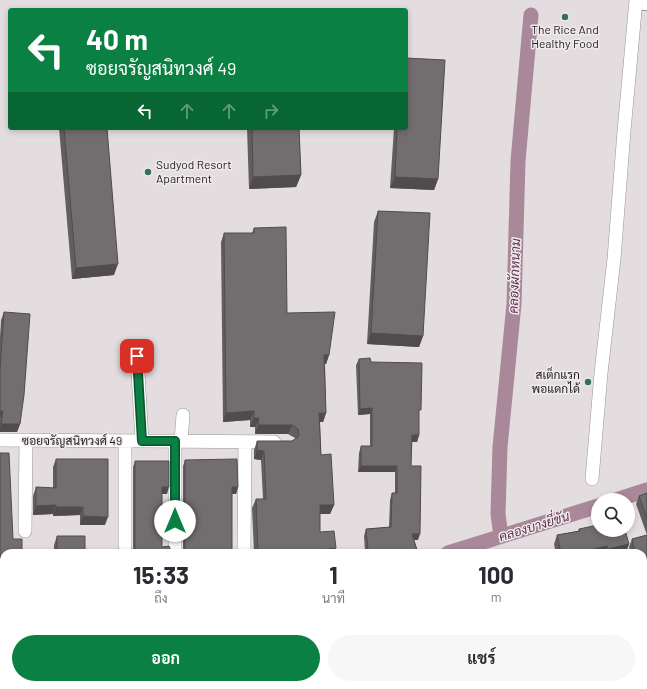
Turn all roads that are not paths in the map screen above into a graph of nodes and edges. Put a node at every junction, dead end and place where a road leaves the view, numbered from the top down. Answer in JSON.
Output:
{"nodes":[{"id":1,"x":636,"y":0,"type":"edge"},
{"id":2,"x":644,"y":0,"type":"edge"},
{"id":3,"x":647,"y":0,"type":"edge"},
{"id":4,"x":137,"y":356,"type":"dead end"},
{"id":5,"x":183,"y":415,"type":"dead end"},
{"id":6,"x":0,"y":440,"type":"edge"},
{"id":7,"x":26,"y":440,"type":"junction"},
{"id":8,"x":125,"y":441,"type":"junction"},
{"id":9,"x":142,"y":441,"type":"junction"},
{"id":10,"x":178,"y":441,"type":"junction"},
{"id":11,"x":245,"y":442,"type":"junction"},
{"id":12,"x":288,"y":442,"type":"edge"},
{"id":13,"x":592,"y":479,"type":"dead end"},
{"id":14,"x":25,"y":531,"type":"dead end"},
{"id":15,"x":125,"y":546,"type":"dead end"},
{"id":16,"x":175,"y":549,"type":"edge"},
{"id":17,"x":244,"y":549,"type":"edge"}],
"edges":[{"from":1,"to":13,"type":"street"},
{"from":2,"to":3,"type":"main road"},
{"from":4,"to":9,"type":"street"},
{"from":5,"to":10,"type":"street"},
{"from":6,"to":7,"type":"street","name":"ซอยจรัญสนิทวงศ์ 49"},
{"from":7,"to":8,"type":"street","name":"ซอยจรัญสนิทวงศ์ 49"},
{"from":7,"to":14,"type":"street"},
{"from":8,"to":9,"type":"street","name":"ซอยจรัญสนิทวงศ์ 49"},
{"from":8,"to":15,"type":"street"},
{"from":9,"to":10,"type":"street","name":"ซอยจรัญสนิทวงศ์ 49"},
{"from":10,"to":11,"type":"street","name":"ซอยจรัญสนิทวงศ์ 49"},
{"from":10,"to":16,"type":"street"},
{"from":11,"to":12,"type":"street","name":"ซอยจรัญสนิทวงศ์ 49"},
{"from":11,"to":17,"type":"street"}]}
